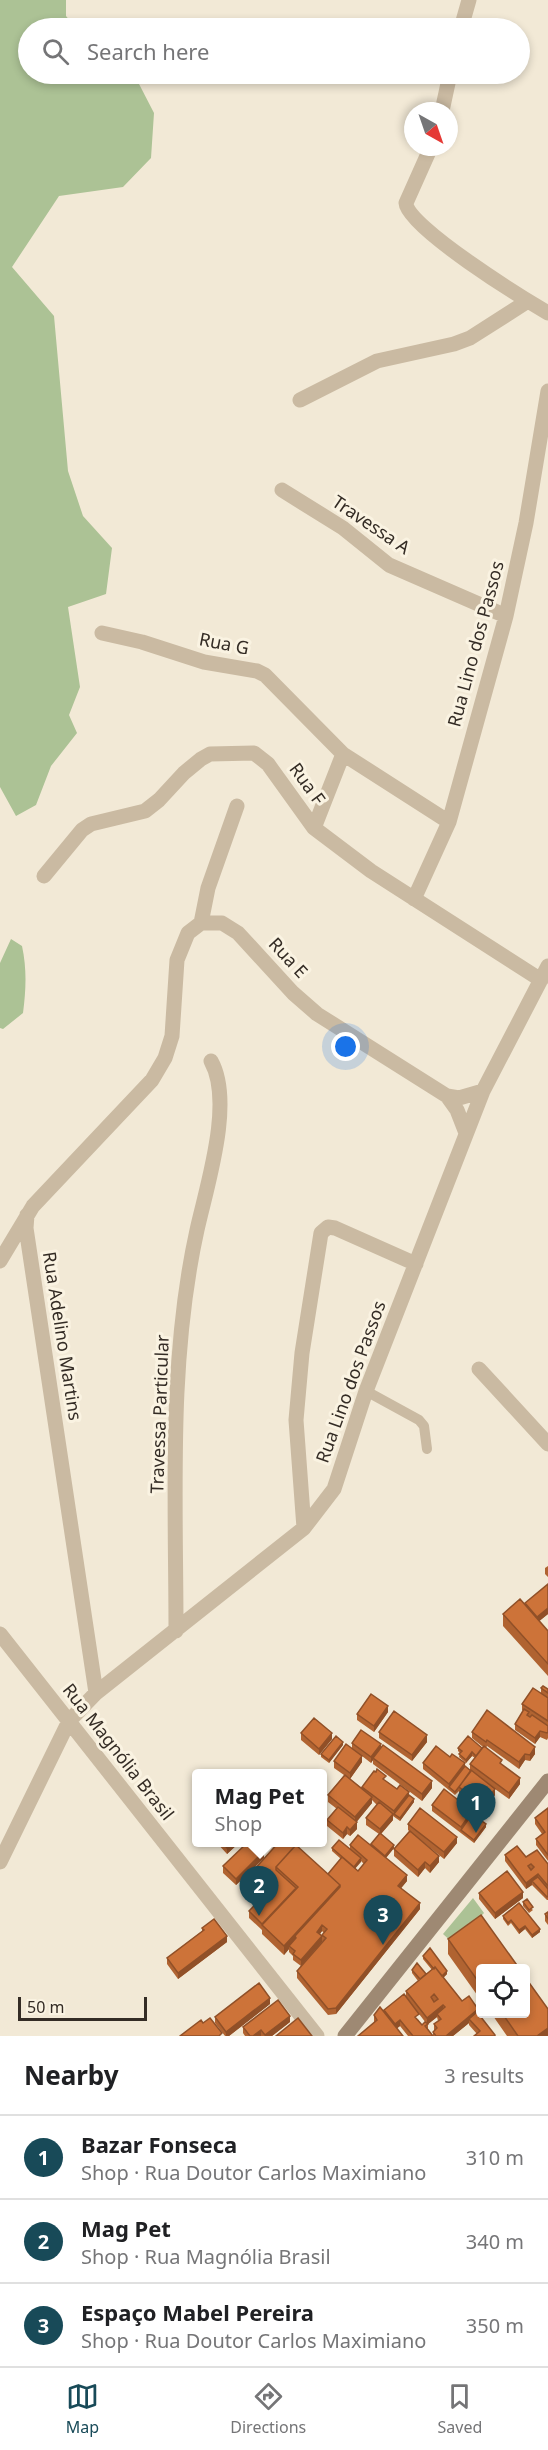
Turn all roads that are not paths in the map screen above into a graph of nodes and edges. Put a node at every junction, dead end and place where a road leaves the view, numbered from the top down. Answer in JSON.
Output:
{"nodes":[{"id":1,"x":469,"y":0,"type":"edge"},
{"id":2,"x":463,"y":18,"type":"edge"},
{"id":3,"x":448,"y":84,"type":"edge"},
{"id":4,"x":444,"y":102,"type":"edge"},
{"id":5,"x":427,"y":156,"type":"edge"},
{"id":6,"x":528,"y":301,"type":"junction"},
{"id":7,"x":548,"y":314,"type":"edge"},
{"id":8,"x":548,"y":390,"type":"edge"},
{"id":9,"x":300,"y":400,"type":"dead end"},
{"id":10,"x":282,"y":490,"type":"dead end"},
{"id":11,"x":506,"y":616,"type":"junction"},
{"id":12,"x":102,"y":633,"type":"dead end"},
{"id":13,"x":343,"y":754,"type":"junction"},
{"id":14,"x":237,"y":806,"type":"dead end"},
{"id":15,"x":449,"y":822,"type":"junction"},
{"id":16,"x":314,"y":828,"type":"junction"},
{"id":17,"x":44,"y":876,"type":"dead end"},
{"id":18,"x":414,"y":899,"type":"junction"},
{"id":19,"x":201,"y":923,"type":"junction"},
{"id":20,"x":544,"y":973,"type":"edge"},
{"id":21,"x":211,"y":1061,"type":"dead end"},
{"id":22,"x":483,"y":1091,"type":"junction"},
{"id":23,"x":447,"y":1096,"type":"junction"},
{"id":24,"x":466,"y":1133,"type":"junction"},
{"id":25,"x":27,"y":1215,"type":"junction"},
{"id":26,"x":0,"y":1261,"type":"edge"},
{"id":27,"x":416,"y":1264,"type":"junction"},
{"id":28,"x":479,"y":1369,"type":"dead end"},
{"id":29,"x":366,"y":1391,"type":"junction"},
{"id":30,"x":548,"y":1444,"type":"edge"},
{"id":31,"x":427,"y":1449,"type":"dead end"},
{"id":32,"x":304,"y":1528,"type":"junction"},
{"id":33,"x":176,"y":1631,"type":"junction"},
{"id":34,"x":0,"y":1634,"type":"edge"},
{"id":35,"x":96,"y":1693,"type":"junction"},
{"id":36,"x":69,"y":1721,"type":"junction"},
{"id":37,"x":548,"y":1781,"type":"edge"},
{"id":38,"x":0,"y":1862,"type":"edge"},
{"id":39,"x":317,"y":2036,"type":"edge"},
{"id":40,"x":345,"y":2036,"type":"edge"}],
"edges":[{"from":1,"to":2,"type":"street"},
{"from":3,"to":4,"type":"street"},
{"from":5,"to":6,"type":"street"},
{"from":6,"to":7,"type":"street"},
{"from":6,"to":9,"type":"street"},
{"from":8,"to":11,"type":"street","name":"Rua Lino dos Passos"},
{"from":10,"to":11,"type":"street","name":"Travessa A"},
{"from":11,"to":15,"type":"street","name":"Rua Lino dos Passos"},
{"from":12,"to":13,"type":"street","name":"Rua G"},
{"from":13,"to":15,"type":"street","name":"Rua G"},
{"from":13,"to":16,"type":"street"},
{"from":14,"to":19,"type":"street"},
{"from":15,"to":18,"type":"street","name":"Rua Lino dos Passos"},
{"from":16,"to":17,"type":"street","name":"Rua F"},
{"from":16,"to":18,"type":"street","name":"Rua F"},
{"from":18,"to":20,"type":"street","name":"Rua F"},
{"from":19,"to":23,"type":"street","name":"Rua E"},
{"from":19,"to":25,"type":"street"},
{"from":20,"to":22,"type":"street","name":"Rua Lino dos Passos"},
{"from":21,"to":33,"type":"street","name":"Travessa Particular"},
{"from":22,"to":23,"type":"street"},
{"from":22,"to":24,"type":"street","name":"Rua Lino dos Passos"},
{"from":23,"to":24,"type":"street","name":"Rua E"},
{"from":24,"to":27,"type":"street","name":"Rua Lino dos Passos"},
{"from":25,"to":26,"type":"street"},
{"from":25,"to":35,"type":"street","name":"Rua Adelino Martins"},
{"from":27,"to":29,"type":"street","name":"Rua Lino dos Passos"},
{"from":27,"to":32,"type":"street"},
{"from":28,"to":30,"type":"street"},
{"from":29,"to":31,"type":"lane"},
{"from":29,"to":32,"type":"street","name":"Rua Lino dos Passos"},
{"from":32,"to":33,"type":"street","name":"Rua Lino dos Passos"},
{"from":33,"to":35,"type":"street","name":"Rua Lino dos Passos"},
{"from":34,"to":36,"type":"street","name":"Rua Magnólia Brasil"},
{"from":35,"to":36,"type":"street","name":"Rua Lino dos Passos"},
{"from":36,"to":38,"type":"street","name":"Rua Lino dos Passos"},
{"from":36,"to":39,"type":"street","name":"Rua Magnólia Brasil"},
{"from":37,"to":40,"type":"main road"}]}
